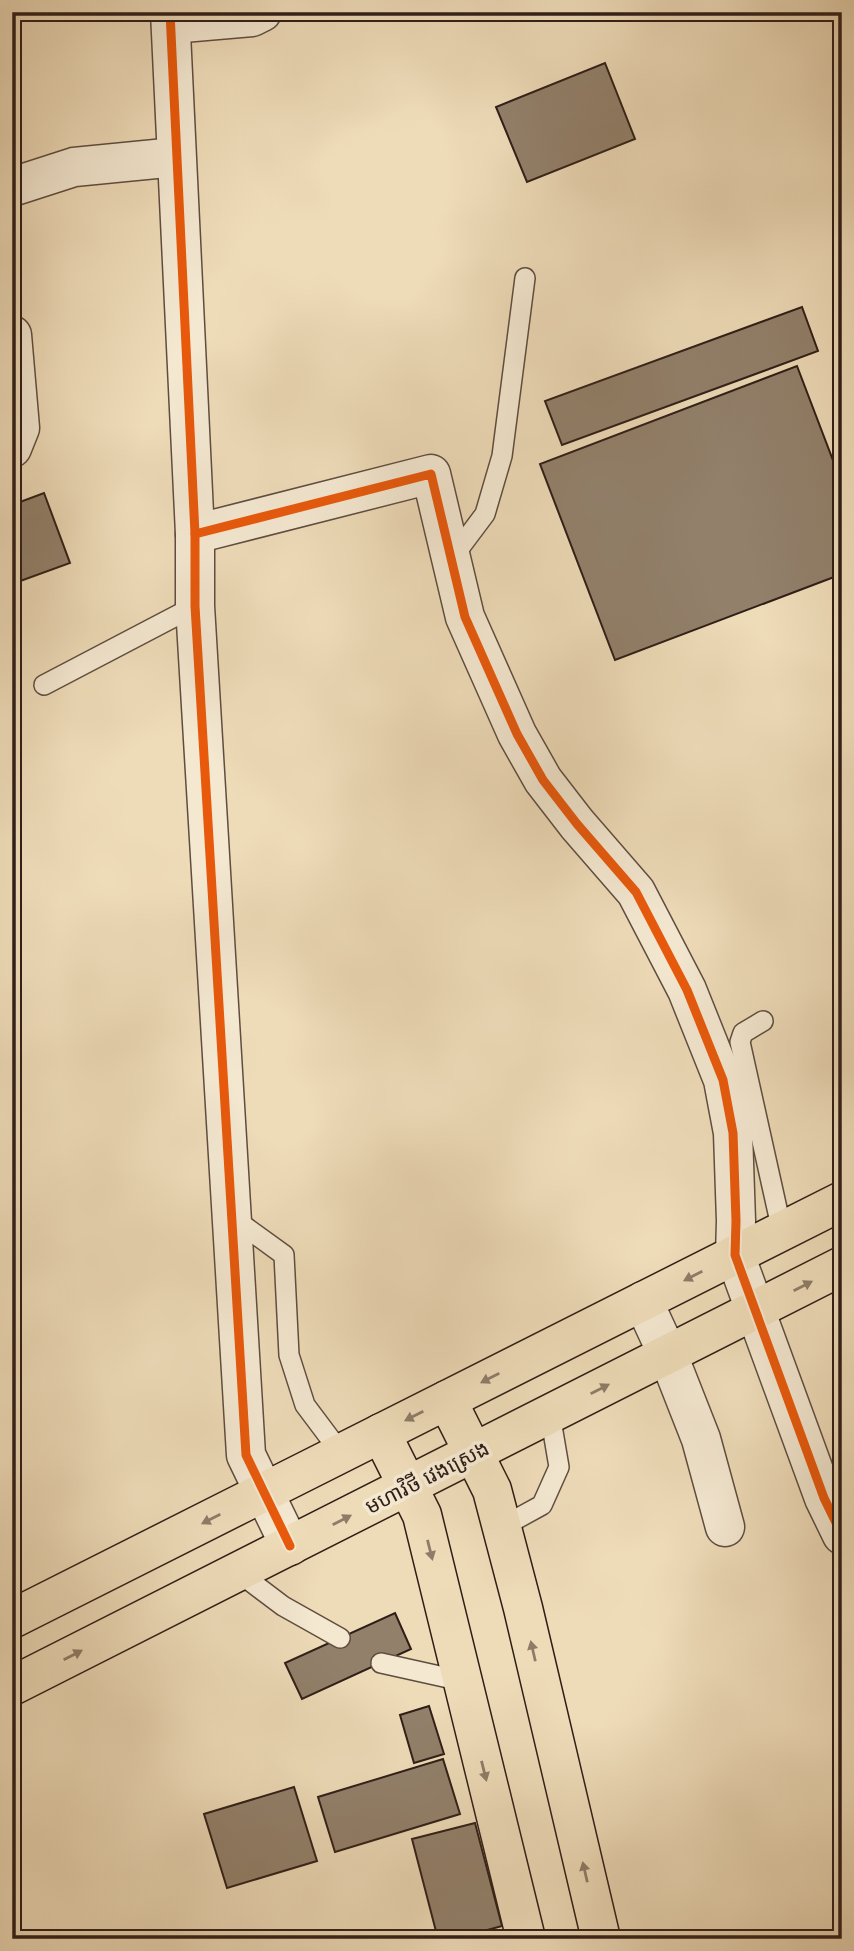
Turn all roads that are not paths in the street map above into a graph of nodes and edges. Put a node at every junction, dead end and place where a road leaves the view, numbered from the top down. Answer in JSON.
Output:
{"nodes":[{"id":1,"x":262,"y":12,"type":"edge"},
{"id":2,"x":171,"y":18,"type":"edge"},
{"id":3,"x":176,"y":157,"type":"junction"},
{"id":4,"x":12,"y":187,"type":"edge"},
{"id":5,"x":525,"y":278,"type":"dead end"},
{"id":6,"x":12,"y":335,"type":"edge"},
{"id":7,"x":12,"y":448,"type":"edge"},
{"id":8,"x":195,"y":534,"type":"junction"},
{"id":9,"x":451,"y":559,"type":"junction"},
{"id":10,"x":195,"y":606,"type":"junction"},
{"id":11,"x":44,"y":685,"type":"dead end"},
{"id":12,"x":763,"y":1021,"type":"dead end"},
{"id":13,"x":842,"y":1200,"type":"edge"},
{"id":14,"x":232,"y":1218,"type":"junction"},
{"id":15,"x":782,"y":1231,"type":"junction"},
{"id":16,"x":735,"y":1255,"type":"junction"},
{"id":17,"x":842,"y":1266,"type":"edge"},
{"id":18,"x":643,"y":1301,"type":"junction"},
{"id":19,"x":755,"y":1311,"type":"junction"},
{"id":20,"x":668,"y":1354,"type":"junction"},
{"id":21,"x":447,"y":1400,"type":"junction"},
{"id":22,"x":550,"y":1414,"type":"junction"},
{"id":23,"x":381,"y":1433,"type":"junction"},
{"id":24,"x":341,"y":1453,"type":"junction"},
{"id":25,"x":474,"y":1453,"type":"junction"},
{"id":26,"x":408,"y":1486,"type":"junction"},
{"id":27,"x":263,"y":1492,"type":"junction"},
{"id":28,"x":502,"y":1527,"type":"junction"},
{"id":29,"x":725,"y":1527,"type":"dead end"},
{"id":30,"x":842,"y":1535,"type":"edge"},
{"id":31,"x":290,"y":1546,"type":"junction"},
{"id":32,"x":238,"y":1572,"type":"junction"},
{"id":33,"x":12,"y":1619,"type":"edge"},
{"id":34,"x":340,"y":1638,"type":"dead end"},
{"id":35,"x":381,"y":1663,"type":"dead end"},
{"id":36,"x":462,"y":1681,"type":"junction"},
{"id":37,"x":12,"y":1686,"type":"edge"},
{"id":38,"x":526,"y":1939,"type":"edge"},
{"id":39,"x":601,"y":1939,"type":"edge"}],
"edges":[{"from":1,"to":2,"type":"street"},
{"from":2,"to":3,"type":"street"},
{"from":3,"to":4,"type":"street"},
{"from":3,"to":8,"type":"street"},
{"from":5,"to":9,"type":"lane"},
{"from":6,"to":7,"type":"street"},
{"from":8,"to":9,"type":"street"},
{"from":8,"to":10,"type":"street"},
{"from":9,"to":16,"type":"street"},
{"from":10,"to":11,"type":"lane"},
{"from":10,"to":14,"type":"street"},
{"from":12,"to":15,"type":"lane"},
{"from":13,"to":15,"type":"main road"},
{"from":14,"to":24,"type":"lane"},
{"from":14,"to":27,"type":"street"},
{"from":15,"to":16,"type":"main road"},
{"from":16,"to":18,"type":"main road","one_way":true},
{"from":16,"to":19,"type":"street"},
{"from":19,"to":17,"type":"main road","name":"មហាវិថី វេងស្រេង","one_way":true},
{"from":18,"to":20,"type":"street"},
{"from":18,"to":21,"type":"main road","one_way":true},
{"from":19,"to":20,"type":"main road","name":"មហាវិថី វេងស្រេង"},
{"from":19,"to":30,"type":"street"},
{"from":22,"to":20,"type":"main road","name":"មហាវិថី វេងស្រេង","one_way":true},
{"from":20,"to":29,"type":"street"},
{"from":21,"to":23,"type":"main road","one_way":true},
{"from":21,"to":25,"type":"main road"},
{"from":22,"to":25,"type":"main road","name":"មហាវិថី វេងស្រេង"},
{"from":22,"to":28,"type":"lane"},
{"from":23,"to":24,"type":"main road"},
{"from":23,"to":26,"type":"main road"},
{"from":24,"to":27,"type":"main road"},
{"from":25,"to":26,"type":"main road","name":"មហាវិថី វេងស្រេង"},
{"from":25,"to":28,"type":"main road"},
{"from":31,"to":26,"type":"main road","name":"មហាវិថី វេងស្រេង","one_way":true},
{"from":26,"to":36,"type":"main road","one_way":true},
{"from":27,"to":31,"type":"street"},
{"from":27,"to":33,"type":"main road","one_way":true},
{"from":39,"to":28,"type":"main road","one_way":true},
{"from":31,"to":32,"type":"main road","name":"មហាវិថី វេងស្រេង"},
{"from":32,"to":34,"type":"lane"},
{"from":37,"to":32,"type":"main road","name":"មហាវិថី វេងស្រេង","one_way":true},
{"from":35,"to":36,"type":"lane"},
{"from":36,"to":38,"type":"main road","one_way":true}]}
